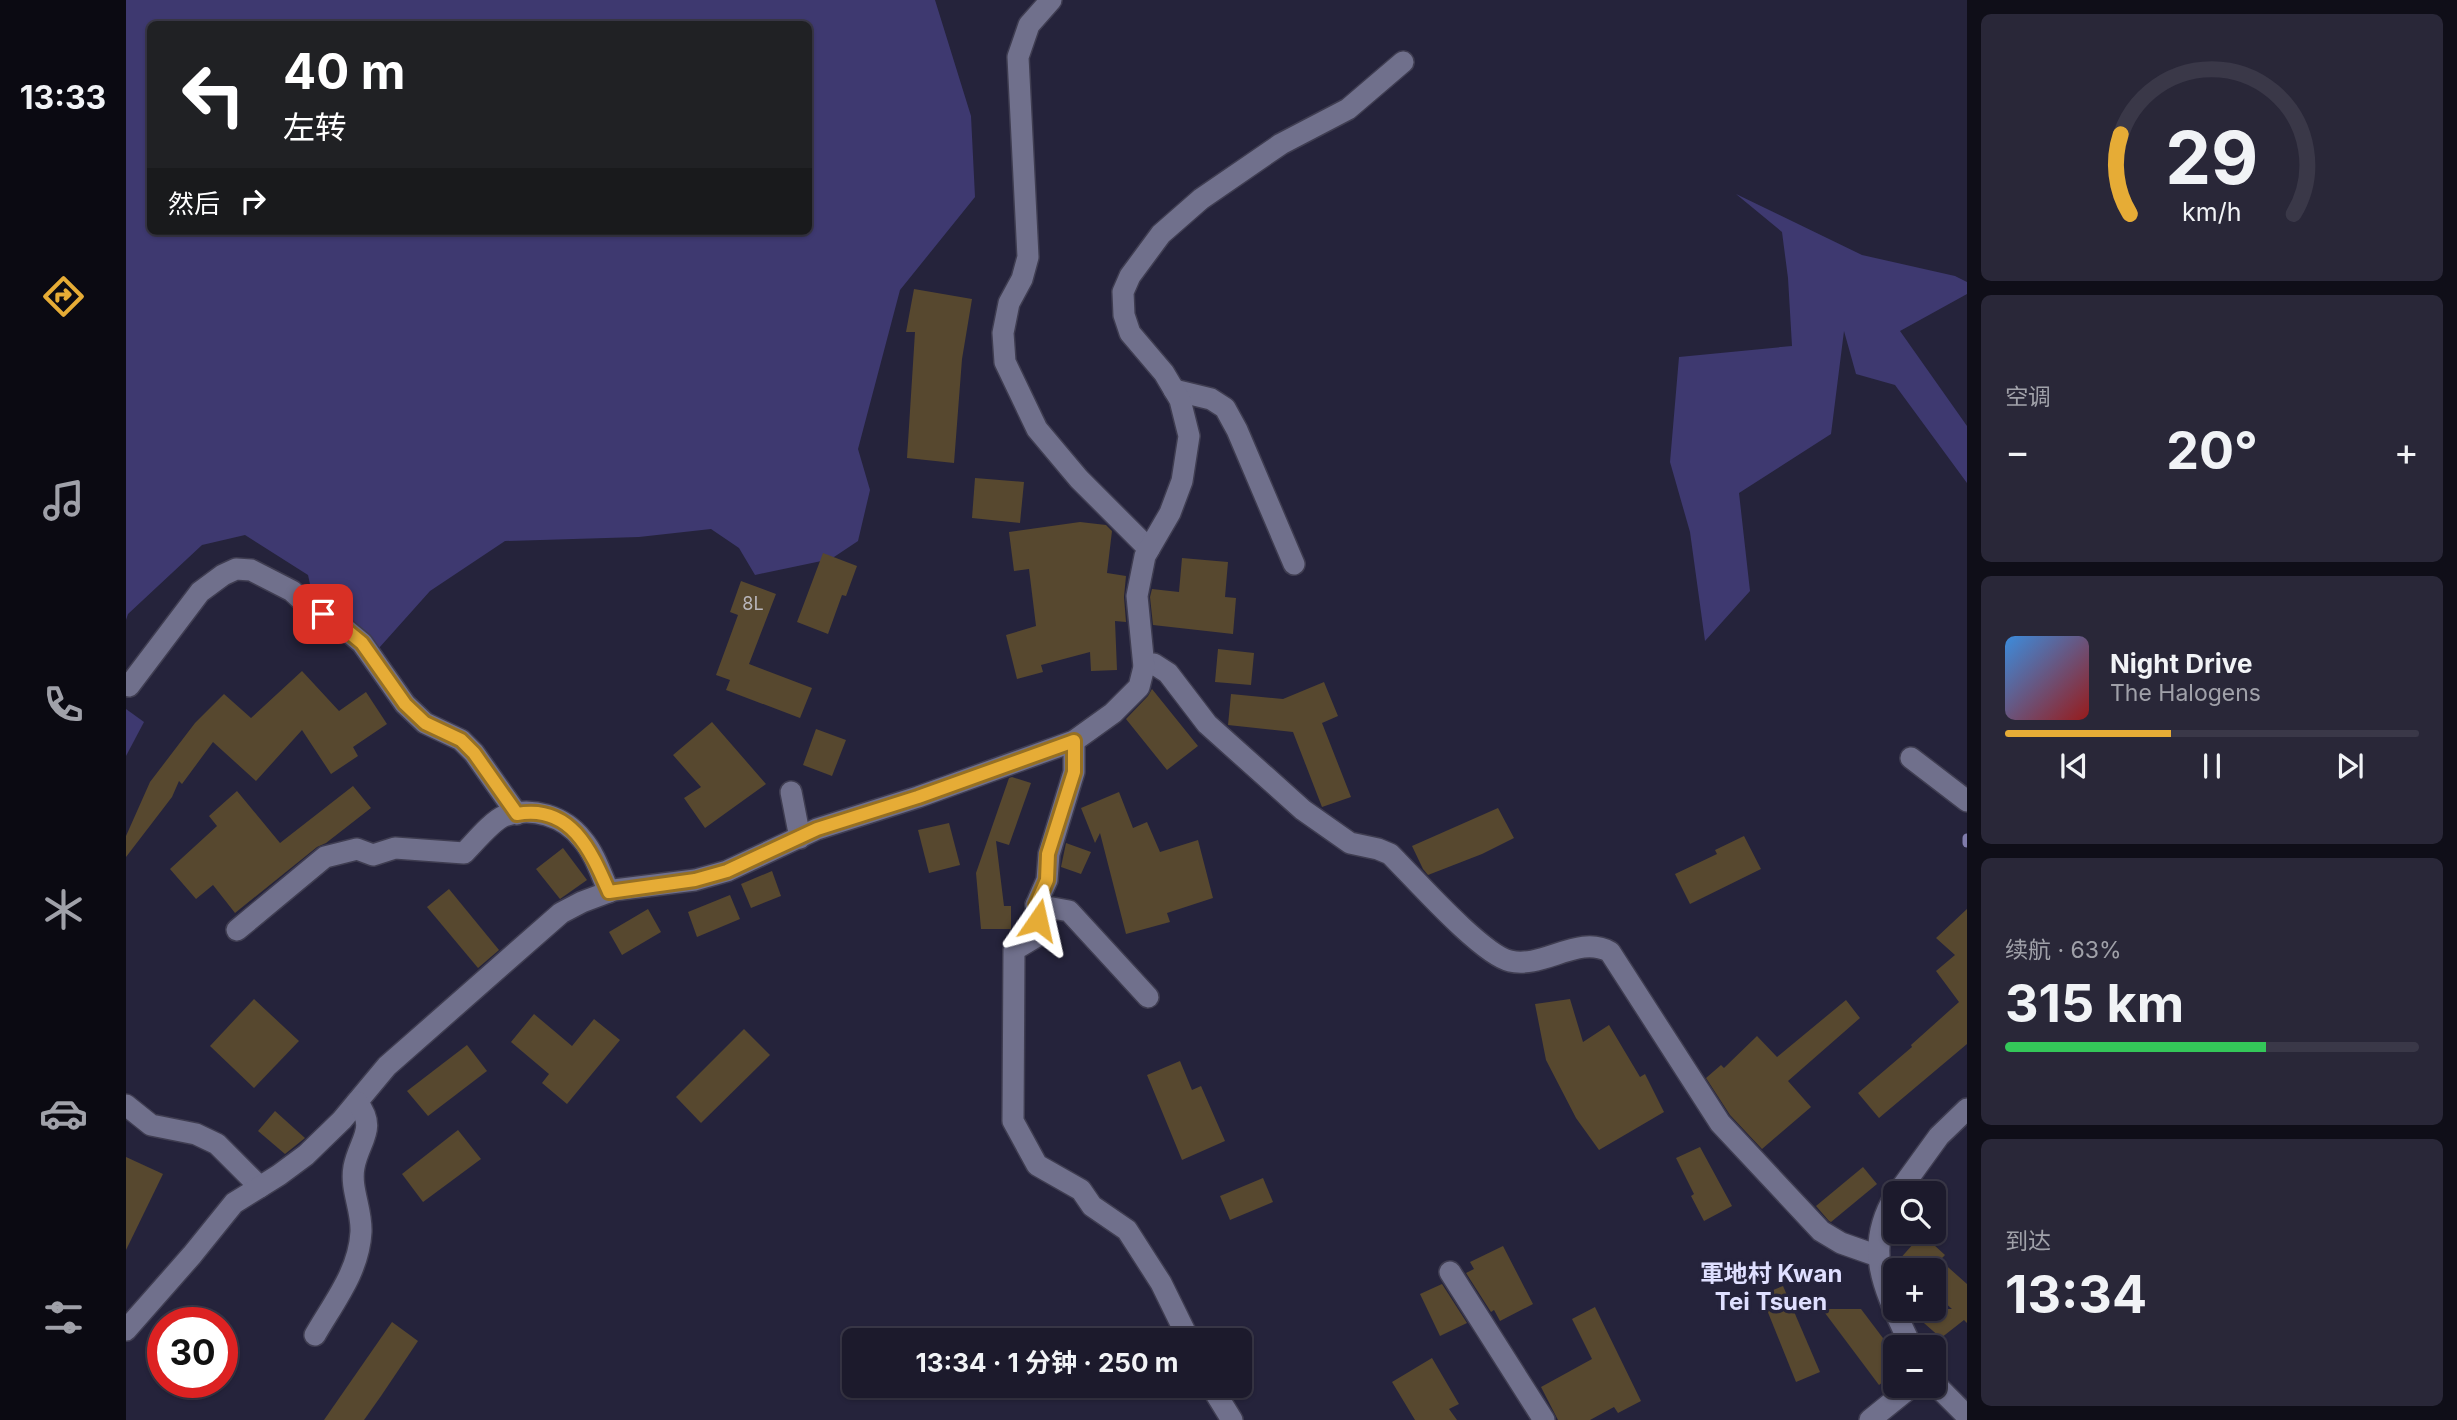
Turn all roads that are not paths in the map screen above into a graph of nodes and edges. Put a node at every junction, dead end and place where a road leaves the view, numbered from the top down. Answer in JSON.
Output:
{"nodes":[{"id":1,"x":1051,"y":0,"type":"edge"},
{"id":2,"x":1403,"y":62,"type":"dead end"},
{"id":3,"x":1174,"y":390,"type":"junction"},
{"id":4,"x":1149,"y":549,"type":"junction"},
{"id":5,"x":1294,"y":564,"type":"dead end"},
{"id":6,"x":1144,"y":667,"type":"junction"},
{"id":7,"x":129,"y":686,"type":"dead end"},
{"id":8,"x":1074,"y":741,"type":"junction"},
{"id":9,"x":1911,"y":758,"type":"dead end"},
{"id":10,"x":791,"y":792,"type":"dead end"},
{"id":11,"x":1967,"y":801,"type":"edge"},
{"id":12,"x":517,"y":814,"type":"junction"},
{"id":13,"x":800,"y":838,"type":"junction"},
{"id":14,"x":609,"y":892,"type":"junction"},
{"id":15,"x":1036,"y":905,"type":"junction"},
{"id":16,"x":237,"y":930,"type":"dead end"},
{"id":17,"x":1148,"y":997,"type":"dead end"},
{"id":18,"x":357,"y":1102,"type":"junction"},
{"id":19,"x":126,"y":1105,"type":"edge"},
{"id":20,"x":1967,"y":1109,"type":"edge"},
{"id":21,"x":1906,"y":1181,"type":"edge"},
{"id":22,"x":260,"y":1187,"type":"junction"},
{"id":23,"x":1883,"y":1222,"type":"edge"},
{"id":24,"x":1878,"y":1256,"type":"junction"},
{"id":25,"x":1450,"y":1272,"type":"dead end"},
{"id":26,"x":1183,"y":1328,"type":"edge"},
{"id":27,"x":126,"y":1330,"type":"edge"},
{"id":28,"x":315,"y":1335,"type":"dead end"},
{"id":29,"x":1906,"y":1335,"type":"edge"},
{"id":30,"x":1946,"y":1395,"type":"edge"},
{"id":31,"x":1218,"y":1398,"type":"edge"},
{"id":32,"x":1897,"y":1398,"type":"edge"},
{"id":33,"x":1967,"y":1416,"type":"edge"},
{"id":34,"x":1232,"y":1420,"type":"edge"},
{"id":35,"x":1544,"y":1420,"type":"edge"},
{"id":36,"x":1870,"y":1420,"type":"edge"}],
"edges":[{"from":1,"to":4,"type":"street"},
{"from":2,"to":3,"type":"street"},
{"from":3,"to":4,"type":"street"},
{"from":3,"to":5,"type":"street"},
{"from":4,"to":6,"type":"street"},
{"from":6,"to":8,"type":"street"},
{"from":6,"to":24,"type":"street"},
{"from":7,"to":12,"type":"street"},
{"from":8,"to":13,"type":"street"},
{"from":8,"to":15,"type":"street"},
{"from":9,"to":11,"type":"street"},
{"from":10,"to":13,"type":"street"},
{"from":12,"to":14,"type":"street"},
{"from":12,"to":16,"type":"street"},
{"from":13,"to":14,"type":"street"},
{"from":14,"to":18,"type":"street"},
{"from":15,"to":17,"type":"street"},
{"from":15,"to":26,"type":"street"},
{"from":18,"to":22,"type":"street"},
{"from":18,"to":28,"type":"street"},
{"from":19,"to":22,"type":"street"},
{"from":20,"to":21,"type":"street"},
{"from":22,"to":27,"type":"street"},
{"from":23,"to":24,"type":"street"},
{"from":24,"to":29,"type":"street"},
{"from":25,"to":35,"type":"street"},
{"from":30,"to":33,"type":"street"},
{"from":31,"to":34,"type":"street"},
{"from":32,"to":36,"type":"street"}]}
